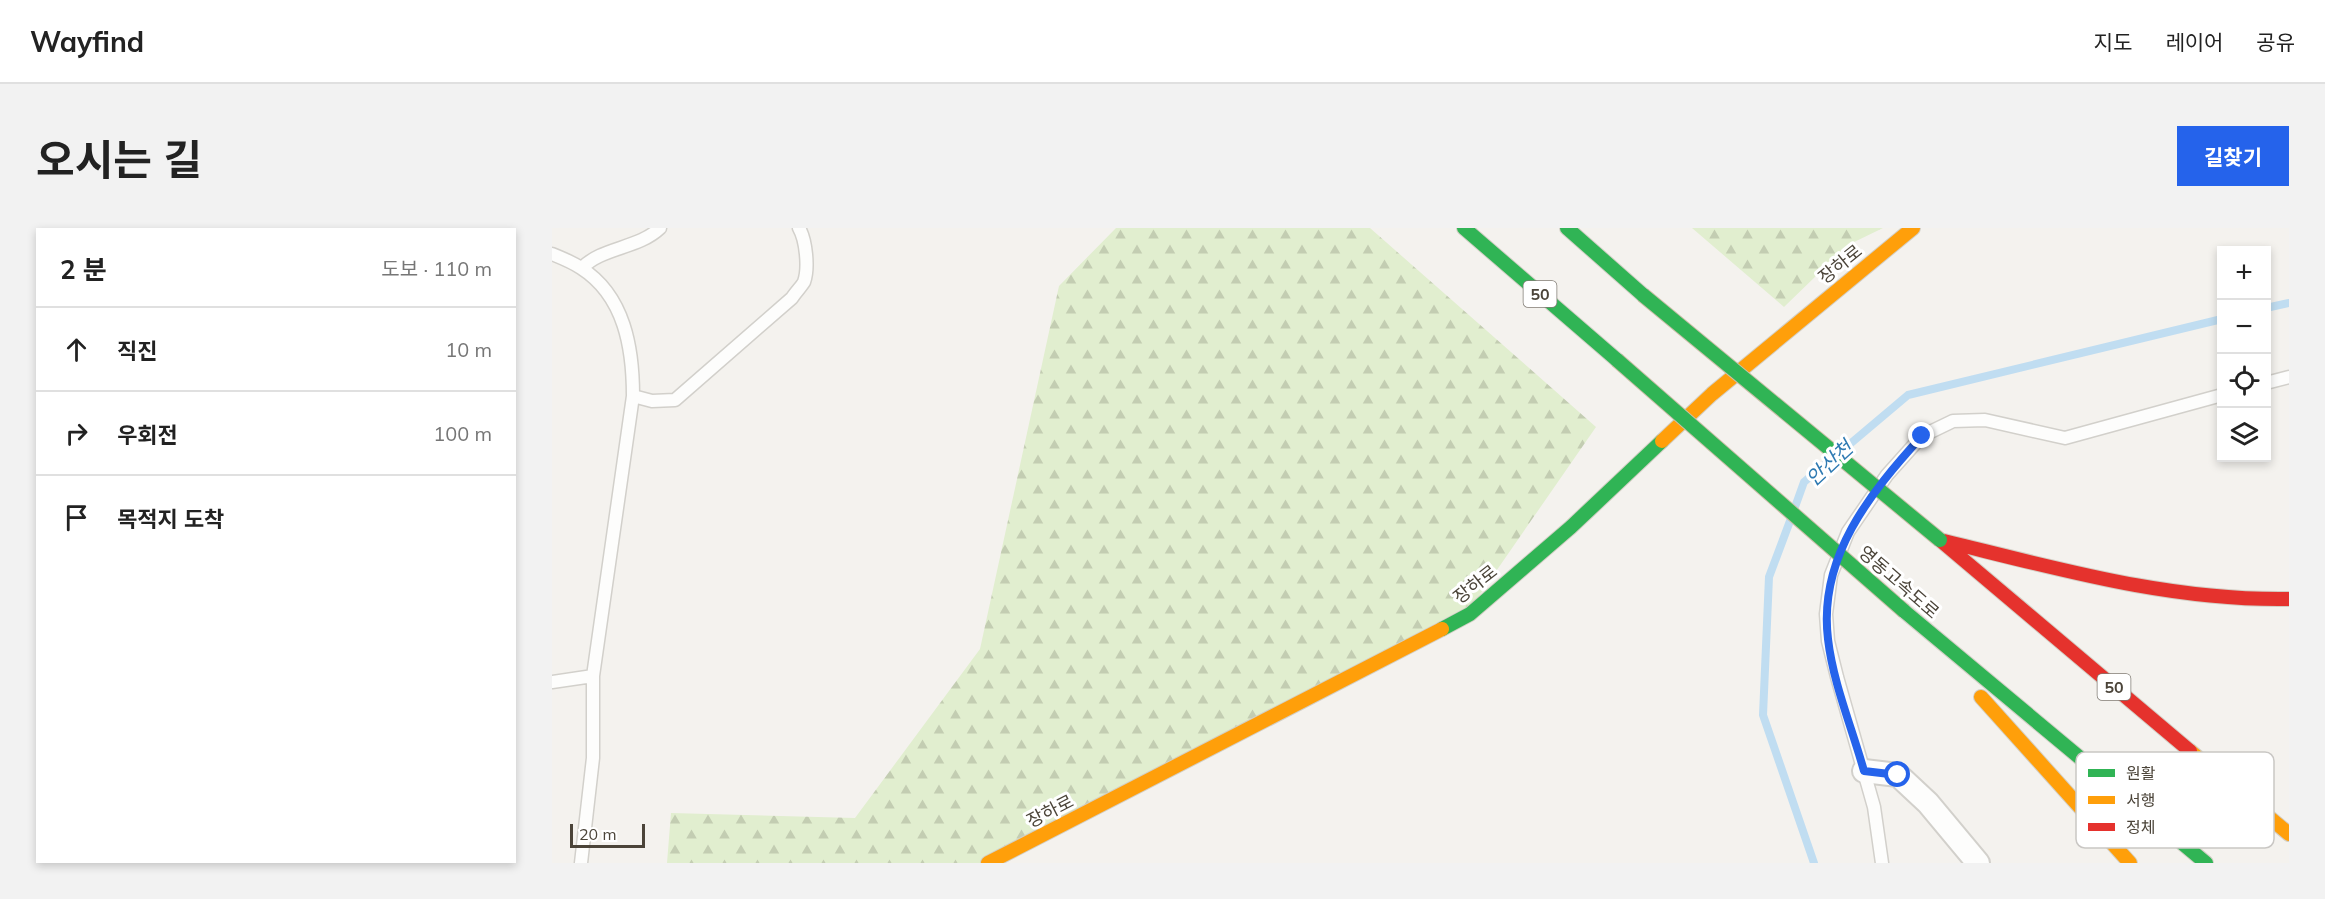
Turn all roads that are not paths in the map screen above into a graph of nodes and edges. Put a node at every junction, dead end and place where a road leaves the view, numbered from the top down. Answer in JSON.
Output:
{"nodes":[{"id":1,"x":660,"y":228,"type":"edge"},
{"id":2,"x":799,"y":228,"type":"edge"},
{"id":3,"x":1464,"y":228,"type":"edge"},
{"id":4,"x":1568,"y":228,"type":"edge"},
{"id":5,"x":1913,"y":228,"type":"edge"},
{"id":6,"x":552,"y":254,"type":"edge"},
{"id":7,"x":582,"y":268,"type":"junction"},
{"id":8,"x":2289,"y":378,"type":"edge"},
{"id":9,"x":2271,"y":382,"type":"edge"},
{"id":10,"x":633,"y":396,"type":"junction"},
{"id":11,"x":2217,"y":396,"type":"edge"},
{"id":12,"x":1940,"y":540,"type":"junction"},
{"id":13,"x":2289,"y":599,"type":"edge"},
{"id":14,"x":1904,"y":611,"type":"junction"},
{"id":15,"x":593,"y":676,"type":"junction"},
{"id":16,"x":552,"y":682,"type":"edge"},
{"id":17,"x":2192,"y":752,"type":"edge"},
{"id":18,"x":2076,"y":755,"type":"edge"},
{"id":19,"x":1864,"y":771,"type":"junction"},
{"id":20,"x":2076,"y":803,"type":"edge"},
{"id":21,"x":2274,"y":821,"type":"edge"},
{"id":22,"x":2289,"y":834,"type":"edge"},
{"id":23,"x":2117,"y":848,"type":"edge"},
{"id":24,"x":2188,"y":848,"type":"edge"},
{"id":25,"x":581,"y":863,"type":"edge"},
{"id":26,"x":988,"y":863,"type":"edge"},
{"id":27,"x":1882,"y":863,"type":"edge"},
{"id":28,"x":1978,"y":863,"type":"edge"},
{"id":29,"x":2130,"y":863,"type":"edge"},
{"id":30,"x":2206,"y":863,"type":"edge"}],
"edges":[{"from":1,"to":7,"type":"lane"},
{"from":2,"to":10,"type":"lane"},
{"from":3,"to":14,"type":"main road","name":"영동고속도로","number":"50","bridge":true},
{"from":4,"to":12,"type":"main road","number":"50","bridge":true},
{"from":5,"to":26,"type":"main road","name":"장하로"},
{"from":6,"to":7,"type":"lane"},
{"from":7,"to":10,"type":"lane"},
{"from":8,"to":9,"type":"lane"},
{"from":10,"to":15,"type":"lane"},
{"from":11,"to":19,"type":"lane"},
{"from":12,"to":13,"type":"main road"},
{"from":12,"to":17,"type":"main road","number":"50"},
{"from":14,"to":18,"type":"main road","name":"영동고속도로","number":"50"},
{"from":14,"to":20,"type":"main road"},
{"from":15,"to":16,"type":"lane"},
{"from":15,"to":25,"type":"lane"},
{"from":19,"to":27,"type":"lane"},
{"from":19,"to":28,"type":"street"},
{"from":21,"to":22,"type":"main road","number":"50"},
{"from":23,"to":29,"type":"main road"},
{"from":24,"to":30,"type":"main road","name":"영동고속도로","number":"50"}]}
